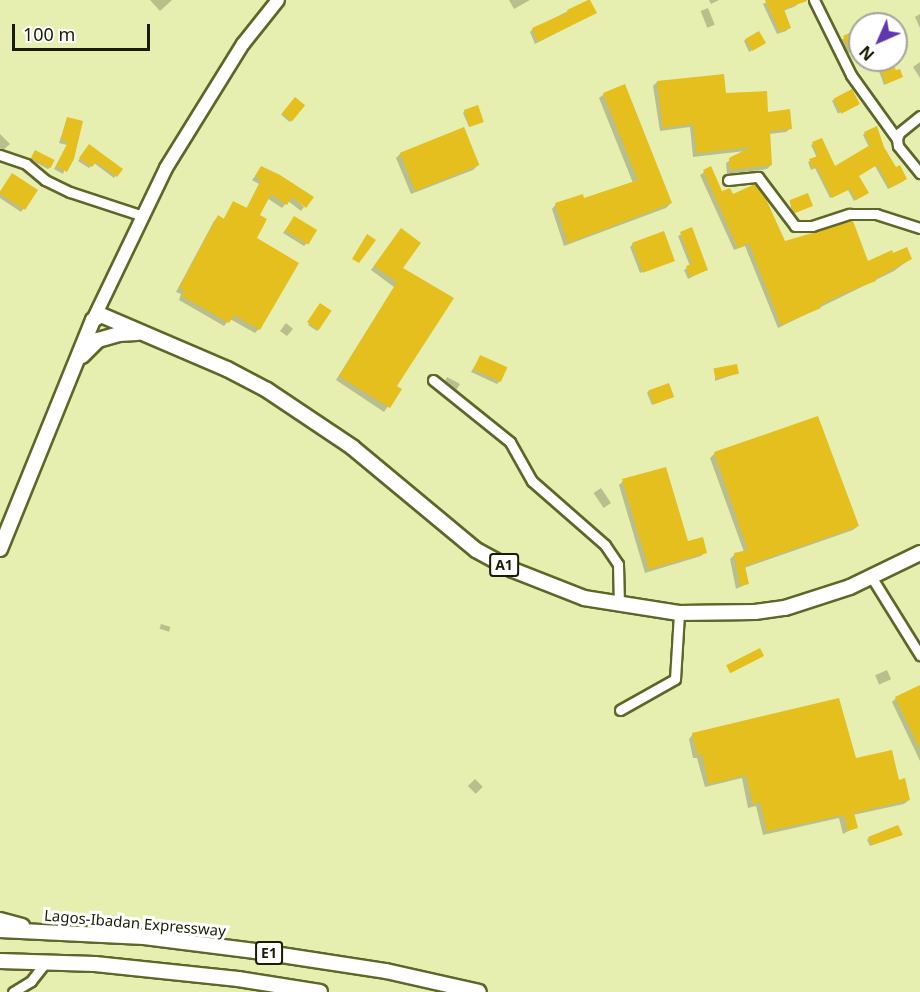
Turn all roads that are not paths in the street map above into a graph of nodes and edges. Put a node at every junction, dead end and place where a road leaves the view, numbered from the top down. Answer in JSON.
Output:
{"nodes":[{"id":1,"x":278,"y":0,"type":"edge"},
{"id":2,"x":814,"y":0,"type":"edge"},
{"id":3,"x":920,"y":116,"type":"edge"},
{"id":4,"x":897,"y":139,"type":"junction"},
{"id":5,"x":0,"y":155,"type":"edge"},
{"id":6,"x":920,"y":173,"type":"edge"},
{"id":7,"x":728,"y":180,"type":"dead end"},
{"id":8,"x":143,"y":216,"type":"junction"},
{"id":9,"x":920,"y":228,"type":"edge"},
{"id":10,"x":93,"y":320,"type":"junction"},
{"id":11,"x":139,"y":333,"type":"junction"},
{"id":12,"x":77,"y":361,"type":"junction"},
{"id":13,"x":433,"y":380,"type":"dead end"},
{"id":14,"x":0,"y":549,"type":"edge"},
{"id":15,"x":920,"y":553,"type":"edge"},
{"id":16,"x":872,"y":578,"type":"junction"},
{"id":17,"x":619,"y":605,"type":"junction"},
{"id":18,"x":679,"y":613,"type":"junction"},
{"id":19,"x":920,"y":655,"type":"edge"},
{"id":20,"x":620,"y":710,"type":"dead end"},
{"id":21,"x":0,"y":920,"type":"edge"},
{"id":22,"x":0,"y":930,"type":"edge"},
{"id":23,"x":44,"y":932,"type":"junction"},
{"id":24,"x":0,"y":961,"type":"edge"},
{"id":25,"x":45,"y":963,"type":"junction"},
{"id":26,"x":13,"y":992,"type":"edge"},
{"id":27,"x":320,"y":992,"type":"edge"},
{"id":28,"x":479,"y":992,"type":"edge"}],
"edges":[{"from":1,"to":8,"type":"main road"},
{"from":2,"to":4,"type":"street"},
{"from":3,"to":4,"type":"street"},
{"from":4,"to":6,"type":"street"},
{"from":5,"to":8,"type":"street"},
{"from":7,"to":9,"type":"street"},
{"from":8,"to":10,"type":"main road"},
{"from":10,"to":11,"type":"highway","number":"A1"},
{"from":10,"to":12,"type":"highway","number":"A1"},
{"from":11,"to":12,"type":"highway","number":"A1"},
{"from":11,"to":17,"type":"highway","number":"A1"},
{"from":12,"to":14,"type":"highway","number":"A1"},
{"from":13,"to":17,"type":"street"},
{"from":15,"to":16,"type":"highway","number":"A1"},
{"from":16,"to":18,"type":"highway","number":"A1"},
{"from":16,"to":19,"type":"street"},
{"from":17,"to":18,"type":"highway","number":"A1"},
{"from":18,"to":20,"type":"street"},
{"from":21,"to":23,"type":"highway"},
{"from":22,"to":23,"type":"highway","name":"Lagos-Ibadan Expressway","number":"E1"},
{"from":23,"to":28,"type":"highway","name":"Lagos-Ibadan Expressway","number":"E1"},
{"from":24,"to":25,"type":"highway","number":"E1"},
{"from":25,"to":26,"type":"street"},
{"from":25,"to":27,"type":"highway","number":"E1"}]}
